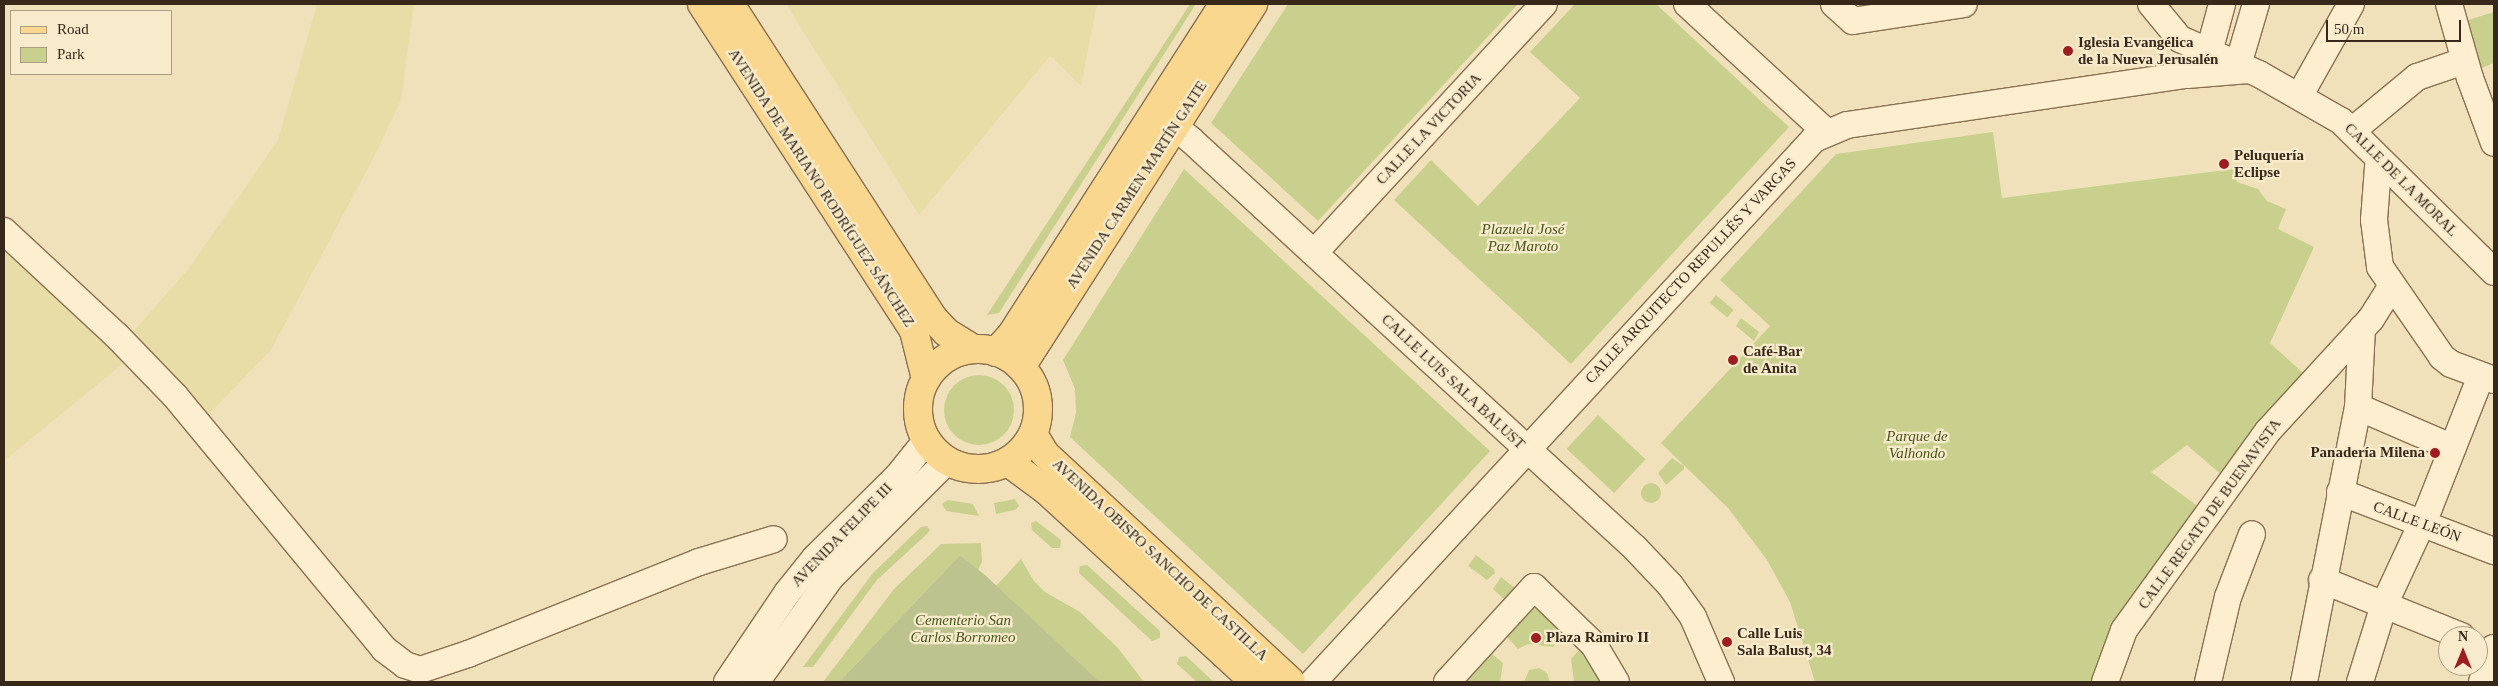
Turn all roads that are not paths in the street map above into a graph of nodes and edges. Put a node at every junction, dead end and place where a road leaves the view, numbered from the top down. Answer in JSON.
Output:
{"nodes":[{"id":1,"x":702,"y":4,"type":"edge"},
{"id":2,"x":730,"y":4,"type":"edge"},
{"id":3,"x":1224,"y":4,"type":"edge"},
{"id":4,"x":1253,"y":4,"type":"edge"},
{"id":5,"x":1544,"y":4,"type":"edge"},
{"id":6,"x":1687,"y":4,"type":"edge"},
{"id":7,"x":1834,"y":4,"type":"edge"},
{"id":8,"x":1964,"y":4,"type":"edge"},
{"id":9,"x":2151,"y":4,"type":"edge"},
{"id":10,"x":2222,"y":4,"type":"edge"},
{"id":11,"x":2256,"y":4,"type":"edge"},
{"id":12,"x":2352,"y":4,"type":"edge"},
{"id":13,"x":2449,"y":4,"type":"edge"},
{"id":14,"x":2206,"y":51,"type":"junction"},
{"id":15,"x":2464,"y":61,"type":"junction"},
{"id":16,"x":2244,"y":68,"type":"junction"},
{"id":17,"x":2186,"y":74,"type":"junction"},
{"id":18,"x":2300,"y":96,"type":"junction"},
{"id":19,"x":1146,"y":125,"type":"junction"},
{"id":20,"x":1175,"y":127,"type":"junction"},
{"id":21,"x":2353,"y":130,"type":"junction"},
{"id":22,"x":1826,"y":132,"type":"junction"},
{"id":23,"x":2494,"y":143,"type":"edge"},
{"id":24,"x":2378,"y":167,"type":"dead end"},
{"id":25,"x":4,"y":231,"type":"edge"},
{"id":26,"x":1314,"y":253,"type":"junction"},
{"id":27,"x":2494,"y":272,"type":"edge"},
{"id":28,"x":2391,"y":287,"type":"junction"},
{"id":29,"x":2362,"y":328,"type":"junction"},
{"id":30,"x":984,"y":350,"type":"junction"},
{"id":31,"x":1021,"y":367,"type":"junction"},
{"id":32,"x":2488,"y":378,"type":"edge"},
{"id":33,"x":926,"y":379,"type":"junction"},
{"id":34,"x":2358,"y":407,"type":"junction"},
{"id":35,"x":1033,"y":434,"type":"junction"},
{"id":36,"x":926,"y":441,"type":"junction"},
{"id":37,"x":2453,"y":448,"type":"junction"},
{"id":38,"x":1526,"y":451,"type":"junction"},
{"id":39,"x":947,"y":461,"type":"junction"},
{"id":40,"x":1008,"y":462,"type":"junction"},
{"id":41,"x":2340,"y":492,"type":"junction"},
{"id":42,"x":2421,"y":520,"type":"junction"},
{"id":43,"x":2252,"y":534,"type":"dead end"},
{"id":44,"x":774,"y":539,"type":"dead end"},
{"id":45,"x":2494,"y":551,"type":"edge"},
{"id":46,"x":2322,"y":580,"type":"junction"},
{"id":47,"x":2384,"y":605,"type":"junction"},
{"id":48,"x":2438,"y":627,"type":"edge"},
{"id":49,"x":2494,"y":648,"type":"edge"},
{"id":50,"x":727,"y":682,"type":"edge"},
{"id":51,"x":756,"y":682,"type":"edge"},
{"id":52,"x":1255,"y":682,"type":"edge"},
{"id":53,"x":1291,"y":682,"type":"edge"},
{"id":54,"x":1313,"y":682,"type":"edge"},
{"id":55,"x":1447,"y":682,"type":"edge"},
{"id":56,"x":1616,"y":682,"type":"edge"},
{"id":57,"x":1721,"y":682,"type":"edge"},
{"id":58,"x":2104,"y":682,"type":"edge"},
{"id":59,"x":2208,"y":682,"type":"edge"},
{"id":60,"x":2304,"y":682,"type":"edge"},
{"id":61,"x":2360,"y":682,"type":"edge"},
{"id":62,"x":2482,"y":682,"type":"edge"}],
"edges":[{"from":1,"to":33,"type":"main road","name":"AVENIDA DE MARIANO RODRÍGUEZ SÁNCHEZ"},
{"from":2,"to":30,"type":"main road","name":"AVENIDA DE MARIANO RODRÍGUEZ SÁNCHEZ"},
{"from":3,"to":19,"type":"main road","name":"AVENIDA CARMEN MARTÍN GAITE"},
{"from":4,"to":20,"type":"main road","name":"AVENIDA CARMEN MARTÍN GAITE"},
{"from":5,"to":26,"type":"street","name":"CALLE LA VICTORIA"},
{"from":6,"to":22,"type":"street"},
{"from":7,"to":8,"type":"street"},
{"from":9,"to":14,"type":"street","name":"CALLE DE LA MORAL"},
{"from":10,"to":14,"type":"street"},
{"from":11,"to":16,"type":"street"},
{"from":12,"to":18,"type":"street"},
{"from":13,"to":15,"type":"street"},
{"from":14,"to":16,"type":"street","name":"CALLE DE LA MORAL"},
{"from":14,"to":17,"type":"street"},
{"from":15,"to":21,"type":"street"},
{"from":15,"to":23,"type":"street"},
{"from":16,"to":17,"type":"street","name":"CALLE ARQUITECTO REPULLÉS Y VARGAS"},
{"from":16,"to":18,"type":"street","name":"CALLE DE LA MORAL"},
{"from":17,"to":22,"type":"street","name":"CALLE ARQUITECTO REPULLÉS Y VARGAS"},
{"from":18,"to":21,"type":"street","name":"CALLE DE LA MORAL"},
{"from":19,"to":20,"type":"street"},
{"from":19,"to":30,"type":"main road","name":"AVENIDA CARMEN MARTÍN GAITE"},
{"from":20,"to":26,"type":"street","name":"CALLE LUIS SALA BALUST"},
{"from":20,"to":31,"type":"main road","name":"AVENIDA CARMEN MARTÍN GAITE"},
{"from":21,"to":27,"type":"street","name":"CALLE DE LA MORAL"},
{"from":22,"to":38,"type":"street","name":"CALLE ARQUITECTO REPULLÉS Y VARGAS"},
{"from":24,"to":28,"type":"street"},
{"from":25,"to":44,"type":"street"},
{"from":26,"to":38,"type":"street","name":"CALLE LUIS SALA BALUST"},
{"from":28,"to":29,"type":"street","name":"CALLE REGATO DE BUENAVISTA"},
{"from":28,"to":32,"type":"street"},
{"from":29,"to":34,"type":"street"},
{"from":29,"to":58,"type":"street","name":"CALLE REGATO DE BUENAVISTA"},
{"from":30,"to":31,"type":"main road"},
{"from":30,"to":33,"type":"main road"},
{"from":31,"to":35,"type":"main road"},
{"from":32,"to":37,"type":"street"},
{"from":33,"to":36,"type":"main road"},
{"from":34,"to":37,"type":"street"},
{"from":34,"to":41,"type":"street"},
{"from":35,"to":40,"type":"main road"},
{"from":35,"to":53,"type":"main road","name":"AVENIDA OBISPO SANCHO DE CASTILLA"},
{"from":36,"to":39,"type":"main road"},
{"from":36,"to":50,"type":"street","name":"AVENIDA FELIPE III"},
{"from":37,"to":42,"type":"street"},
{"from":38,"to":54,"type":"street","name":"CALLE ARQUITECTO REPULLÉS Y VARGAS"},
{"from":38,"to":57,"type":"street","name":"CALLE LUIS SALA BALUST"},
{"from":39,"to":40,"type":"main road"},
{"from":39,"to":51,"type":"street","name":"AVENIDA FELIPE III"},
{"from":40,"to":52,"type":"main road","name":"AVENIDA OBISPO SANCHO DE CASTILLA"},
{"from":41,"to":42,"type":"street","name":"CALLE LEÓN"},
{"from":41,"to":46,"type":"street"},
{"from":42,"to":45,"type":"street","name":"CALLE LEÓN"},
{"from":42,"to":47,"type":"street"},
{"from":43,"to":59,"type":"street"},
{"from":46,"to":47,"type":"street"},
{"from":46,"to":60,"type":"street"},
{"from":47,"to":48,"type":"street"},
{"from":47,"to":61,"type":"street"},
{"from":49,"to":62,"type":"street"},
{"from":55,"to":56,"type":"street"}]}
